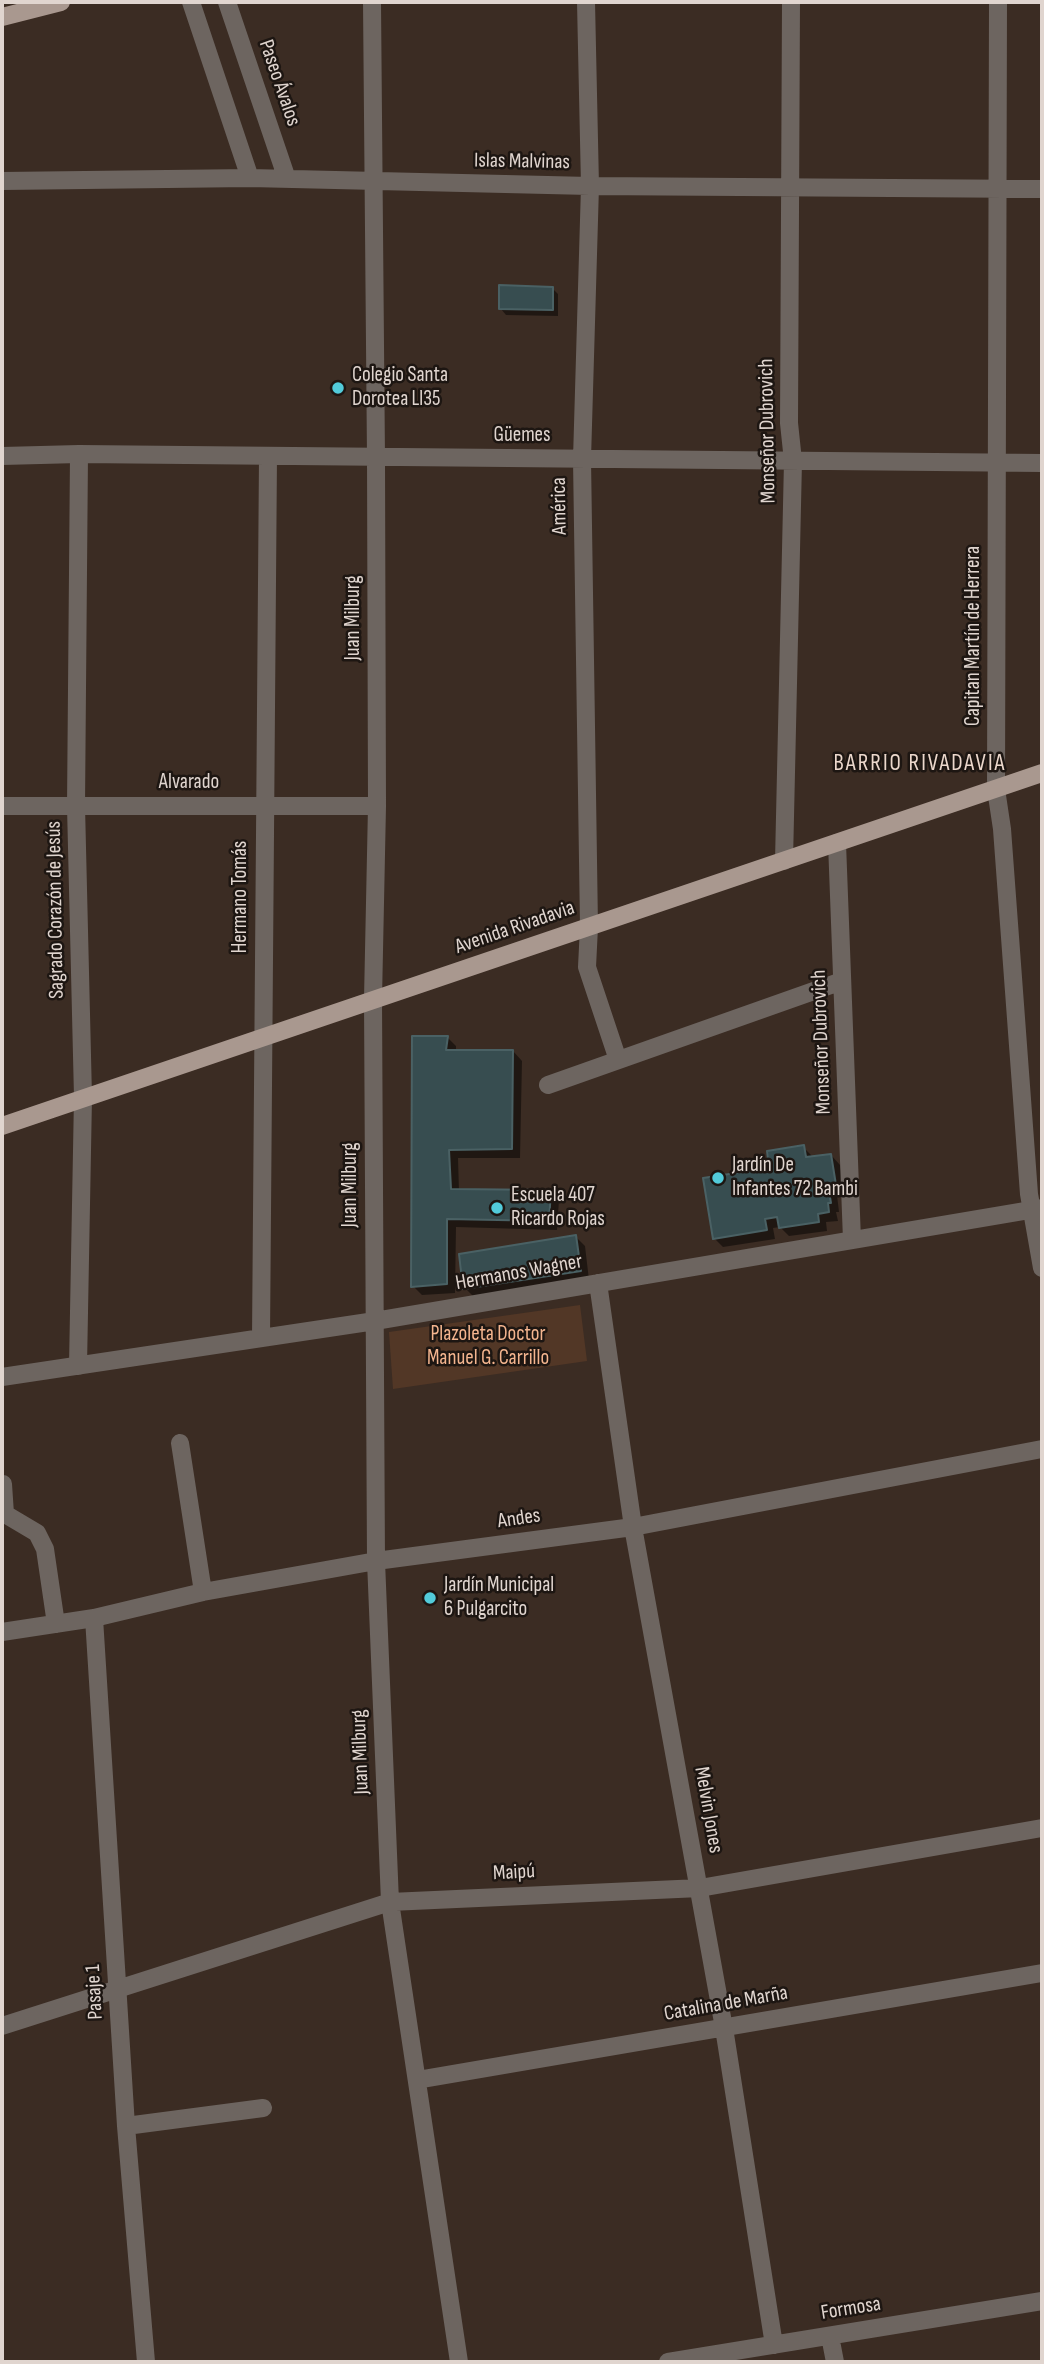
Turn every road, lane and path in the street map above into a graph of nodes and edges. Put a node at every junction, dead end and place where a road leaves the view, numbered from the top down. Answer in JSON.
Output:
{"nodes":[{"id":1,"x":61,"y":2,"type":"edge"},
{"id":2,"x":191,"y":2,"type":"edge"},
{"id":3,"x":227,"y":2,"type":"edge"},
{"id":4,"x":372,"y":2,"type":"edge"},
{"id":5,"x":586,"y":2,"type":"edge"},
{"id":6,"x":791,"y":2,"type":"edge"},
{"id":7,"x":998,"y":2,"type":"edge"},
{"id":8,"x":2,"y":16,"type":"edge"},
{"id":9,"x":250,"y":178,"type":"junction"},
{"id":10,"x":287,"y":179,"type":"junction"},
{"id":11,"x":2,"y":181,"type":"edge"},
{"id":12,"x":374,"y":181,"type":"junction"},
{"id":13,"x":590,"y":186,"type":"junction"},
{"id":14,"x":791,"y":187,"type":"junction"},
{"id":15,"x":998,"y":189,"type":"junction"},
{"id":16,"x":1042,"y":189,"type":"edge"},
{"id":17,"x":79,"y":454,"type":"junction"},
{"id":18,"x":2,"y":456,"type":"edge"},
{"id":19,"x":268,"y":456,"type":"junction"},
{"id":20,"x":376,"y":458,"type":"junction"},
{"id":21,"x":582,"y":459,"type":"junction"},
{"id":22,"x":793,"y":461,"type":"junction"},
{"id":23,"x":998,"y":462,"type":"junction"},
{"id":24,"x":1042,"y":463,"type":"edge"},
{"id":25,"x":1042,"y":773,"type":"edge"},
{"id":26,"x":996,"y":789,"type":"junction"},
{"id":27,"x":2,"y":806,"type":"edge"},
{"id":28,"x":76,"y":806,"type":"junction"},
{"id":29,"x":264,"y":806,"type":"junction"},
{"id":30,"x":377,"y":806,"type":"junction"},
{"id":31,"x":837,"y":843,"type":"junction"},
{"id":32,"x":784,"y":861,"type":"junction"},
{"id":33,"x":589,"y":927,"type":"junction"},
{"id":34,"x":842,"y":981,"type":"junction"},
{"id":35,"x":373,"y":999,"type":"junction"},
{"id":36,"x":263,"y":1037,"type":"junction"},
{"id":37,"x":618,"y":1060,"type":"junction"},
{"id":38,"x":548,"y":1085,"type":"dead end"},
{"id":39,"x":83,"y":1097,"type":"junction"},
{"id":40,"x":2,"y":1126,"type":"edge"},
{"id":41,"x":1037,"y":1209,"type":"edge"},
{"id":42,"x":852,"y":1240,"type":"junction"},
{"id":43,"x":1042,"y":1268,"type":"edge"},
{"id":44,"x":598,"y":1283,"type":"junction"},
{"id":45,"x":375,"y":1321,"type":"junction"},
{"id":46,"x":261,"y":1338,"type":"junction"},
{"id":47,"x":78,"y":1366,"type":"junction"},
{"id":48,"x":2,"y":1377,"type":"edge"},
{"id":49,"x":180,"y":1443,"type":"dead end"},
{"id":50,"x":1042,"y":1449,"type":"edge"},
{"id":51,"x":3,"y":1484,"type":"edge"},
{"id":52,"x":634,"y":1527,"type":"junction"},
{"id":53,"x":376,"y":1561,"type":"junction"},
{"id":54,"x":203,"y":1592,"type":"junction"},
{"id":55,"x":94,"y":1618,"type":"junction"},
{"id":56,"x":56,"y":1624,"type":"junction"},
{"id":57,"x":2,"y":1632,"type":"edge"},
{"id":58,"x":1042,"y":1828,"type":"edge"},
{"id":59,"x":699,"y":1888,"type":"junction"},
{"id":60,"x":390,"y":1902,"type":"junction"},
{"id":61,"x":1042,"y":1973,"type":"edge"},
{"id":62,"x":118,"y":1989,"type":"junction"},
{"id":63,"x":2,"y":2026,"type":"edge"},
{"id":64,"x":724,"y":2028,"type":"junction"},
{"id":65,"x":417,"y":2080,"type":"junction"},
{"id":66,"x":263,"y":2108,"type":"dead end"},
{"id":67,"x":126,"y":2126,"type":"junction"},
{"id":68,"x":1042,"y":2301,"type":"edge"},
{"id":69,"x":830,"y":2336,"type":"junction"},
{"id":70,"x":774,"y":2345,"type":"junction"},
{"id":71,"x":146,"y":2362,"type":"edge"},
{"id":72,"x":459,"y":2362,"type":"edge"},
{"id":73,"x":668,"y":2362,"type":"edge"},
{"id":74,"x":835,"y":2362,"type":"edge"}],
"edges":[{"from":1,"to":8,"type":"main road"},
{"from":2,"to":9,"type":"street"},
{"from":3,"to":10,"type":"street","name":"Paseo Ávalos"},
{"from":4,"to":12,"type":"street","name":"Juan Milburg"},
{"from":5,"to":13,"type":"street","name":"América"},
{"from":6,"to":14,"type":"street","name":"Monseñor Dubrovich"},
{"from":7,"to":15,"type":"street","name":"Capitan Martín de Herrera"},
{"from":9,"to":10,"type":"street","name":"Islas Malvinas"},
{"from":9,"to":11,"type":"street","name":"Islas Malvinas"},
{"from":10,"to":12,"type":"street","name":"Islas Malvinas"},
{"from":12,"to":13,"type":"street","name":"Islas Malvinas"},
{"from":12,"to":20,"type":"street","name":"Juan Milburg"},
{"from":13,"to":14,"type":"street","name":"Islas Malvinas"},
{"from":13,"to":21,"type":"street","name":"América"},
{"from":14,"to":15,"type":"street","name":"Islas Malvinas"},
{"from":14,"to":22,"type":"street","name":"Monseñor Dubrovich"},
{"from":15,"to":16,"type":"street","name":"Islas Malvinas"},
{"from":15,"to":23,"type":"street","name":"Capitan Martín de Herrera"},
{"from":17,"to":18,"type":"street","name":"Güemes"},
{"from":17,"to":19,"type":"street","name":"Güemes"},
{"from":17,"to":28,"type":"street","name":"Sagrado Corazón de Jesús"},
{"from":19,"to":20,"type":"street","name":"Güemes"},
{"from":19,"to":29,"type":"street","name":"Hermano Tomás"},
{"from":20,"to":21,"type":"street","name":"Güemes"},
{"from":20,"to":30,"type":"street","name":"Juan Milburg"},
{"from":21,"to":22,"type":"street","name":"Güemes"},
{"from":21,"to":33,"type":"street","name":"América"},
{"from":22,"to":23,"type":"street","name":"Güemes"},
{"from":22,"to":32,"type":"street","name":"Monseñor Dubrovich"},
{"from":23,"to":24,"type":"street","name":"Güemes"},
{"from":23,"to":26,"type":"street","name":"Capitan Martín de Herrera"},
{"from":25,"to":26,"type":"main road","name":"Avenida Rivadavia"},
{"from":26,"to":31,"type":"main road","name":"Avenida Rivadavia"},
{"from":26,"to":41,"type":"street","name":"Capitan Martín de Herrera"},
{"from":27,"to":28,"type":"street","name":"Alvarado"},
{"from":28,"to":29,"type":"street","name":"Alvarado"},
{"from":28,"to":39,"type":"street","name":"Sagrado Corazón de Jesús"},
{"from":29,"to":30,"type":"street","name":"Alvarado"},
{"from":29,"to":36,"type":"street","name":"Hermano Tomás"},
{"from":30,"to":35,"type":"street","name":"Juan Milburg"},
{"from":31,"to":32,"type":"main road","name":"Avenida Rivadavia"},
{"from":31,"to":34,"type":"street","name":"Monseñor Dubrovich"},
{"from":32,"to":33,"type":"main road","name":"Avenida Rivadavia"},
{"from":33,"to":35,"type":"main road","name":"Avenida Rivadavia"},
{"from":33,"to":37,"type":"street"},
{"from":34,"to":37,"type":"street"},
{"from":34,"to":42,"type":"street","name":"Monseñor Dubrovich"},
{"from":35,"to":36,"type":"main road","name":"Avenida Rivadavia"},
{"from":35,"to":45,"type":"street","name":"Juan Milburg"},
{"from":36,"to":39,"type":"main road","name":"Avenida Rivadavia"},
{"from":36,"to":46,"type":"street","name":"Hermano Tomás"},
{"from":37,"to":38,"type":"street"},
{"from":39,"to":40,"type":"main road","name":"Avenida Rivadavia"},
{"from":39,"to":47,"type":"street","name":"Sagrado Corazón de Jesús"},
{"from":41,"to":42,"type":"street","name":"Hermanos Wagner"},
{"from":41,"to":43,"type":"street","name":"Capitan Martín de Herrera"},
{"from":42,"to":44,"type":"street","name":"Hermanos Wagner"},
{"from":44,"to":45,"type":"street","name":"Hermanos Wagner"},
{"from":44,"to":52,"type":"street","name":"Melvin Jones"},
{"from":45,"to":46,"type":"street","name":"Hermanos Wagner"},
{"from":45,"to":53,"type":"street","name":"Juan Milburg"},
{"from":46,"to":47,"type":"street","name":"Hermanos Wagner"},
{"from":47,"to":48,"type":"street","name":"Hermanos Wagner"},
{"from":49,"to":54,"type":"street"},
{"from":50,"to":52,"type":"street","name":"Andes"},
{"from":51,"to":56,"type":"street"},
{"from":52,"to":53,"type":"street","name":"Andes"},
{"from":52,"to":59,"type":"street","name":"Melvin Jones"},
{"from":53,"to":54,"type":"street","name":"Andes"},
{"from":53,"to":60,"type":"street","name":"Juan Milburg"},
{"from":54,"to":55,"type":"street","name":"Andes"},
{"from":55,"to":56,"type":"street","name":"Andes"},
{"from":55,"to":62,"type":"street","name":"Pasaje 1"},
{"from":56,"to":57,"type":"street","name":"Andes"},
{"from":58,"to":59,"type":"street","name":"Maipú"},
{"from":59,"to":60,"type":"street","name":"Maipú"},
{"from":59,"to":64,"type":"street","name":"Melvin Jones"},
{"from":60,"to":62,"type":"street","name":"Maipú"},
{"from":60,"to":65,"type":"street","name":"Juan Milburg"},
{"from":61,"to":64,"type":"street","name":"Catalina de Marña"},
{"from":62,"to":63,"type":"street","name":"Maipú"},
{"from":62,"to":67,"type":"street","name":"Pasaje 1"},
{"from":64,"to":65,"type":"street","name":"Catalina de Marña"},
{"from":64,"to":70,"type":"street","name":"Melvin Jones"},
{"from":65,"to":72,"type":"street","name":"Juan Milburg"},
{"from":66,"to":67,"type":"street"},
{"from":67,"to":71,"type":"street","name":"Pasaje 1"},
{"from":68,"to":69,"type":"street","name":"Formosa"},
{"from":69,"to":70,"type":"street","name":"Formosa"},
{"from":69,"to":74,"type":"street"},
{"from":70,"to":73,"type":"street","name":"Formosa"}]}
